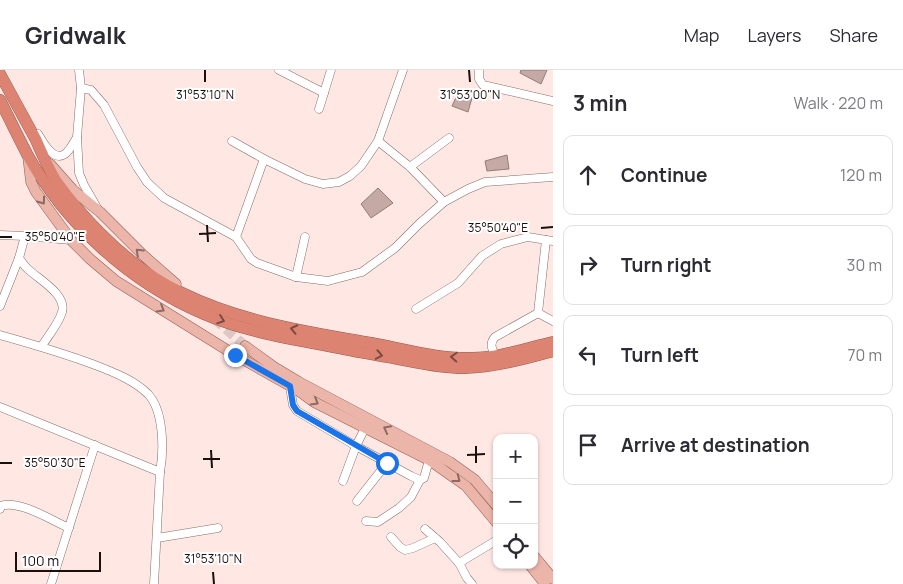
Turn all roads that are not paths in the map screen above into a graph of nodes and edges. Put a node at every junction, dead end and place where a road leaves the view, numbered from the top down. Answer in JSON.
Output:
{"nodes":[{"id":1,"x":78,"y":70,"type":"edge"},
{"id":2,"x":279,"y":70,"type":"edge"},
{"id":3,"x":331,"y":70,"type":"edge"},
{"id":4,"x":403,"y":70,"type":"edge"},
{"id":5,"x":479,"y":70,"type":"edge"},
{"id":6,"x":0,"y":74,"type":"edge"},
{"id":7,"x":80,"y":88,"type":"junction"},
{"id":8,"x":324,"y":93,"type":"junction"},
{"id":9,"x":0,"y":100,"type":"edge"},
{"id":10,"x":553,"y":101,"type":"edge"},
{"id":11,"x":319,"y":109,"type":"dead end"},
{"id":12,"x":21,"y":112,"type":"junction"},
{"id":13,"x":77,"y":137,"type":"junction"},
{"id":14,"x":449,"y":138,"type":"dead end"},
{"id":15,"x":232,"y":141,"type":"dead end"},
{"id":16,"x":378,"y":141,"type":"junction"},
{"id":17,"x":28,"y":155,"type":"junction"},
{"id":18,"x":264,"y":159,"type":"junction"},
{"id":19,"x":46,"y":160,"type":"junction"},
{"id":20,"x":410,"y":167,"type":"junction"},
{"id":21,"x":553,"y":177,"type":"edge"},
{"id":22,"x":444,"y":202,"type":"junction"},
{"id":23,"x":100,"y":212,"type":"junction"},
{"id":24,"x":0,"y":235,"type":"edge"},
{"id":25,"x":24,"y":236,"type":"junction"},
{"id":26,"x":236,"y":237,"type":"junction"},
{"id":27,"x":305,"y":237,"type":"dead end"},
{"id":28,"x":71,"y":240,"type":"junction"},
{"id":29,"x":550,"y":240,"type":"edge"},
{"id":30,"x":19,"y":258,"type":"junction"},
{"id":31,"x":296,"y":277,"type":"junction"},
{"id":32,"x":176,"y":284,"type":"dead end"},
{"id":33,"x":0,"y":306,"type":"edge"},
{"id":34,"x":416,"y":309,"type":"dead end"},
{"id":35,"x":538,"y":313,"type":"junction"},
{"id":36,"x":553,"y":321,"type":"edge"},
{"id":37,"x":0,"y":335,"type":"edge"},
{"id":38,"x":553,"y":342,"type":"edge"},
{"id":39,"x":42,"y":346,"type":"junction"},
{"id":40,"x":245,"y":346,"type":"tunnel mouth"},
{"id":41,"x":553,"y":351,"type":"edge"},
{"id":42,"x":495,"y":356,"type":"junction"},
{"id":43,"x":290,"y":386,"type":"junction"},
{"id":44,"x":0,"y":407,"type":"edge"},
{"id":45,"x":365,"y":428,"type":"junction"},
{"id":46,"x":95,"y":445,"type":"junction"},
{"id":47,"x":356,"y":446,"type":"junction"},
{"id":48,"x":429,"y":460,"type":"junction"},
{"id":49,"x":387,"y":463,"type":"junction"},
{"id":50,"x":160,"y":472,"type":"junction"},
{"id":51,"x":420,"y":480,"type":"junction"},
{"id":52,"x":343,"y":481,"type":"dead end"},
{"id":53,"x":357,"y":501,"type":"dead end"},
{"id":54,"x":493,"y":501,"type":"edge"},
{"id":55,"x":0,"y":509,"type":"edge"},
{"id":56,"x":493,"y":518,"type":"edge"},
{"id":57,"x":366,"y":521,"type":"dead end"},
{"id":58,"x":69,"y":528,"type":"junction"},
{"id":59,"x":218,"y":528,"type":"dead end"},
{"id":60,"x":425,"y":529,"type":"dead end"},
{"id":61,"x":391,"y":537,"type":"dead end"},
{"id":62,"x":157,"y":538,"type":"junction"},
{"id":63,"x":435,"y":538,"type":"junction"},
{"id":64,"x":493,"y":542,"type":"edge"},
{"id":65,"x":538,"y":561,"type":"edge"},
{"id":66,"x":459,"y":563,"type":"junction"},
{"id":67,"x":533,"y":569,"type":"edge"},
{"id":68,"x":553,"y":579,"type":"edge"},
{"id":69,"x":51,"y":584,"type":"edge"},
{"id":70,"x":154,"y":584,"type":"edge"},
{"id":71,"x":472,"y":584,"type":"edge"},
{"id":72,"x":545,"y":584,"type":"edge"}],
"edges":[{"from":1,"to":7,"type":"street"},
{"from":2,"to":8,"type":"street"},
{"from":3,"to":8,"type":"street"},
{"from":4,"to":16,"type":"street"},
{"from":5,"to":10,"type":"street"},
{"from":6,"to":12,"type":"highway"},
{"from":7,"to":13,"type":"street"},
{"from":7,"to":26,"type":"street"},
{"from":8,"to":11,"type":"street"},
{"from":9,"to":17,"type":"highway"},
{"from":12,"to":13,"type":"street"},
{"from":12,"to":19,"type":"highway"},
{"from":13,"to":23,"type":"street"},
{"from":14,"to":20,"type":"street"},
{"from":15,"to":18,"type":"street"},
{"from":16,"to":18,"type":"street"},
{"from":16,"to":20,"type":"street"},
{"from":17,"to":28,"type":"main road","one_way":true},
{"from":17,"to":41,"type":"highway","one_way":true},
{"from":18,"to":26,"type":"street"},
{"from":19,"to":23,"type":"main road"},
{"from":42,"to":19,"type":"highway","one_way":true},
{"from":20,"to":22,"type":"street"},
{"from":21,"to":22,"type":"street"},
{"from":22,"to":31,"type":"street"},
{"from":32,"to":23,"type":"main road","one_way":true},
{"from":24,"to":25,"type":"street"},
{"from":25,"to":28,"type":"street"},
{"from":25,"to":30,"type":"street"},
{"from":26,"to":31,"type":"street"},
{"from":27,"to":31,"type":"street"},
{"from":28,"to":43,"type":"main road","one_way":true},
{"from":29,"to":34,"type":"street"},
{"from":29,"to":35,"type":"street"},
{"from":30,"to":33,"type":"street"},
{"from":30,"to":39,"type":"street"},
{"from":35,"to":36,"type":"street"},
{"from":35,"to":42,"type":"street"},
{"from":37,"to":39,"type":"street"},
{"from":38,"to":42,"type":"highway"},
{"from":39,"to":50,"type":"street"},
{"from":54,"to":40,"type":"main road","one_way":true},
{"from":43,"to":45,"type":"main road","one_way":true},
{"from":43,"to":47,"type":"street"},
{"from":44,"to":46,"type":"street"},
{"from":45,"to":47,"type":"street"},
{"from":45,"to":48,"type":"main road"},
{"from":46,"to":50,"type":"street"},
{"from":46,"to":58,"type":"street"},
{"from":47,"to":49,"type":"street"},
{"from":47,"to":52,"type":"street"},
{"from":48,"to":51,"type":"street"},
{"from":48,"to":56,"type":"main road","one_way":true},
{"from":49,"to":51,"type":"street"},
{"from":49,"to":53,"type":"street"},
{"from":50,"to":62,"type":"street"},
{"from":51,"to":57,"type":"street"},
{"from":55,"to":58,"type":"street"},
{"from":58,"to":69,"type":"street"},
{"from":59,"to":62,"type":"street"},
{"from":60,"to":63,"type":"street"},
{"from":61,"to":63,"type":"street"},
{"from":62,"to":70,"type":"street"},
{"from":63,"to":66,"type":"street"},
{"from":64,"to":66,"type":"street"},
{"from":65,"to":68,"type":"main road"},
{"from":66,"to":71,"type":"street"},
{"from":67,"to":72,"type":"main road"}]}
